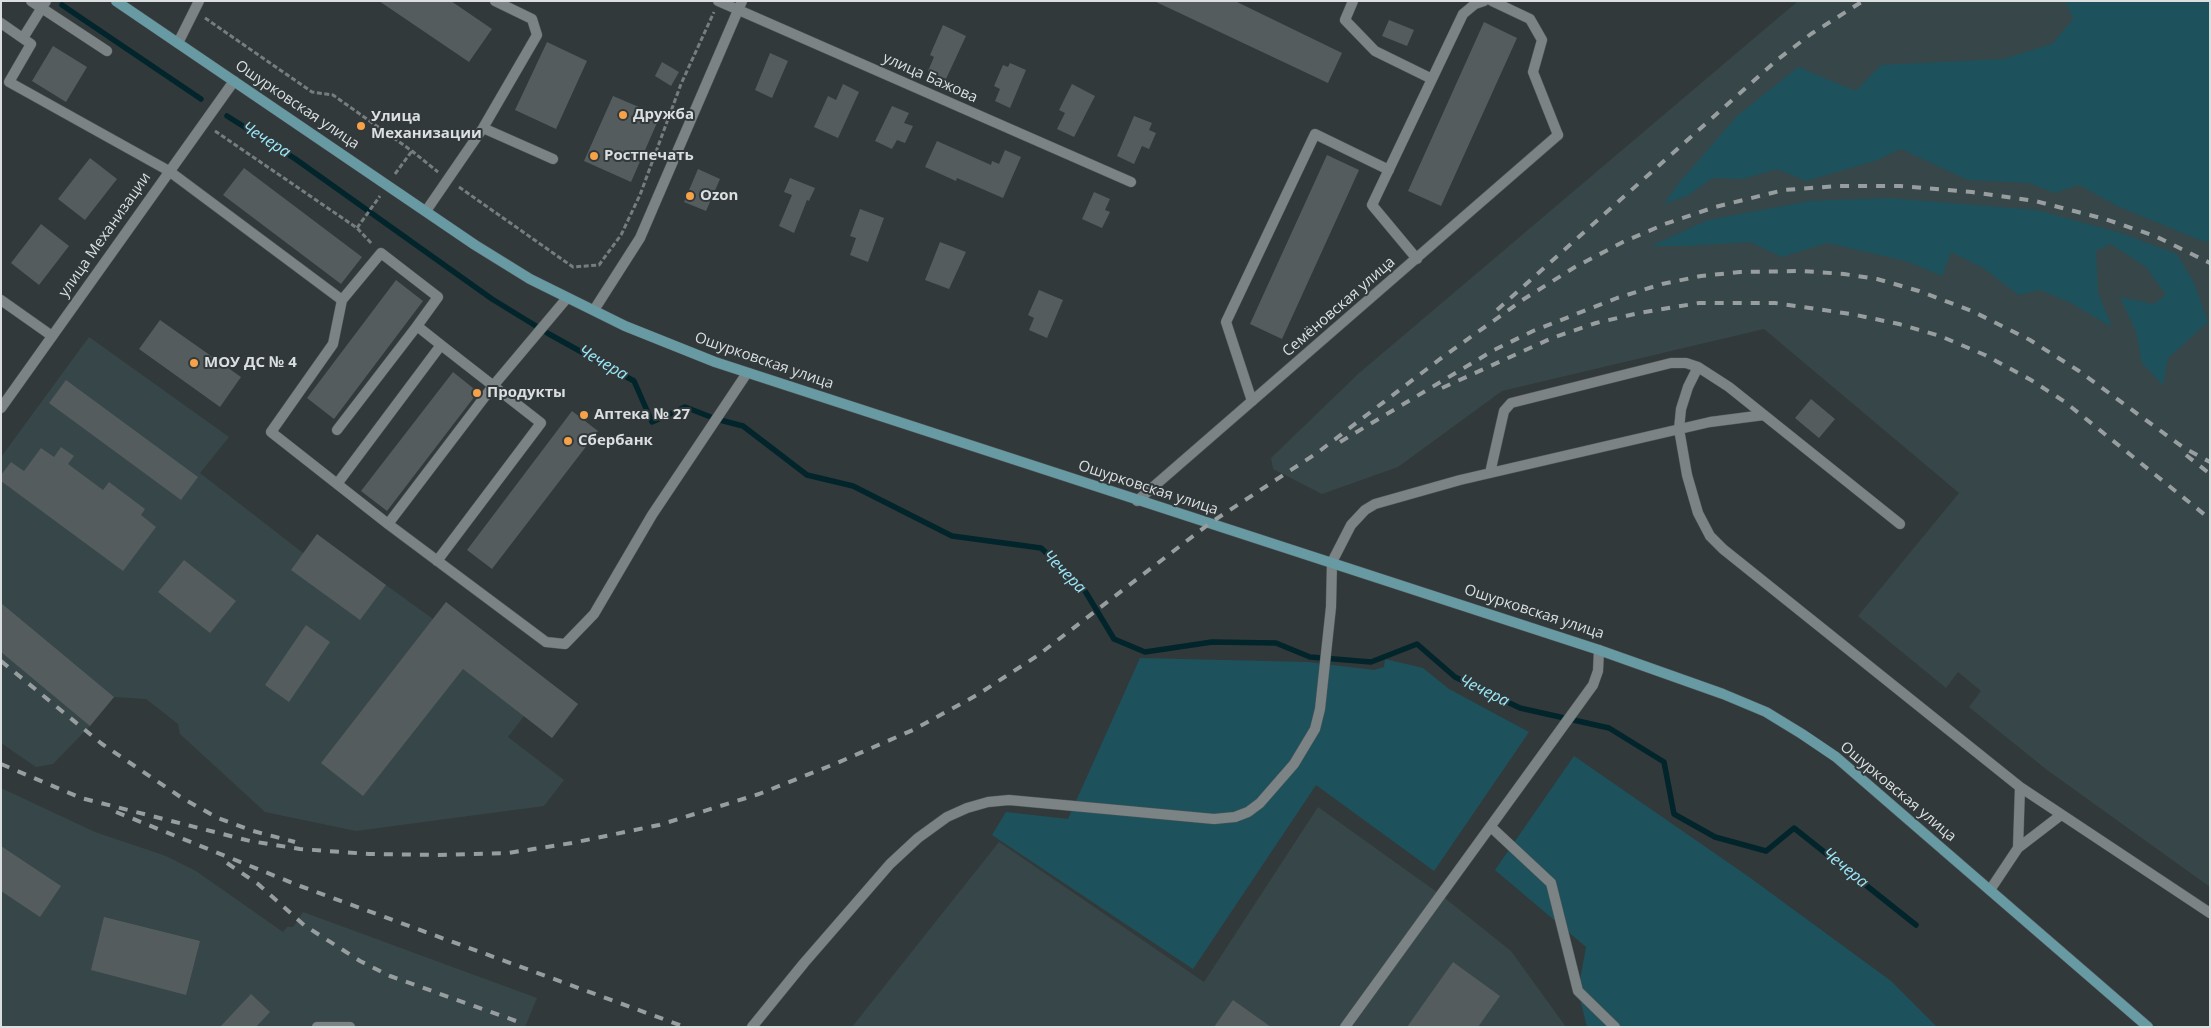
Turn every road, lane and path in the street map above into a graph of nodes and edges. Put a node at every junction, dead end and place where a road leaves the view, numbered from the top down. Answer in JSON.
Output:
{"nodes":[{"id":1,"x":31,"y":1,"type":"edge"},
{"id":2,"x":116,"y":1,"type":"edge"},
{"id":3,"x":199,"y":1,"type":"edge"},
{"id":4,"x":495,"y":1,"type":"edge"},
{"id":5,"x":718,"y":1,"type":"edge"},
{"id":6,"x":1353,"y":1,"type":"edge"},
{"id":7,"x":1484,"y":1,"type":"edge"},
{"id":8,"x":1492,"y":1,"type":"edge"},
{"id":9,"x":44,"y":5,"type":"edge"},
{"id":10,"x":740,"y":6,"type":"edge"},
{"id":11,"x":1,"y":23,"type":"edge"},
{"id":12,"x":23,"y":38,"type":"junction"},
{"id":13,"x":178,"y":43,"type":"junction"},
{"id":14,"x":107,"y":51,"type":"dead end"},
{"id":15,"x":1432,"y":79,"type":"junction"},
{"id":16,"x":234,"y":81,"type":"junction"},
{"id":17,"x":5,"y":84,"type":"edge"},
{"id":18,"x":204,"y":122,"type":"junction"},
{"id":19,"x":483,"y":128,"type":"junction"},
{"id":20,"x":552,"y":159,"type":"dead end"},
{"id":21,"x":1389,"y":170,"type":"junction"},
{"id":22,"x":169,"y":171,"type":"junction"},
{"id":23,"x":1131,"y":182,"type":"dead end"},
{"id":24,"x":373,"y":206,"type":"dead end"},
{"id":25,"x":426,"y":211,"type":"junction"},
{"id":26,"x":357,"y":228,"type":"junction"},
{"id":27,"x":381,"y":253,"type":"junction"},
{"id":28,"x":1417,"y":259,"type":"junction"},
{"id":29,"x":566,"y":298,"type":"junction"},
{"id":30,"x":1,"y":300,"type":"edge"},
{"id":31,"x":342,"y":300,"type":"junction"},
{"id":32,"x":594,"y":310,"type":"junction"},
{"id":33,"x":416,"y":326,"type":"junction"},
{"id":34,"x":52,"y":336,"type":"junction"},
{"id":35,"x":441,"y":345,"type":"junction"},
{"id":36,"x":1698,"y":367,"type":"junction"},
{"id":37,"x":747,"y":373,"type":"junction"},
{"id":38,"x":493,"y":386,"type":"junction"},
{"id":39,"x":1252,"y":401,"type":"junction"},
{"id":40,"x":1,"y":408,"type":"edge"},
{"id":41,"x":1764,"y":415,"type":"junction"},
{"id":42,"x":337,"y":430,"type":"dead end"},
{"id":43,"x":1679,"y":430,"type":"junction"},
{"id":44,"x":1490,"y":473,"type":"junction"},
{"id":45,"x":337,"y":484,"type":"junction"},
{"id":46,"x":1137,"y":501,"type":"junction"},
{"id":47,"x":388,"y":524,"type":"junction"},
{"id":48,"x":1900,"y":524,"type":"dead end"},
{"id":49,"x":438,"y":560,"type":"junction"},
{"id":50,"x":1332,"y":562,"type":"junction"},
{"id":51,"x":1599,"y":650,"type":"junction"},
{"id":52,"x":2020,"y":787,"type":"junction"},
{"id":53,"x":2061,"y":815,"type":"junction"},
{"id":54,"x":1491,"y":827,"type":"junction"},
{"id":55,"x":2018,"y":848,"type":"junction"},
{"id":56,"x":1990,"y":890,"type":"junction"},
{"id":57,"x":2210,"y":913,"type":"edge"},
{"id":58,"x":317,"y":1027,"type":"edge"},
{"id":59,"x":350,"y":1027,"type":"edge"},
{"id":60,"x":752,"y":1027,"type":"edge"},
{"id":61,"x":1345,"y":1027,"type":"edge"},
{"id":62,"x":1615,"y":1027,"type":"edge"},
{"id":63,"x":2148,"y":1027,"type":"edge"}],
"edges":[{"from":1,"to":9,"type":"street"},
{"from":2,"to":13,"type":"street","name":"Ошурковская улица"},
{"from":3,"to":13,"type":"street"},
{"from":4,"to":19,"type":"street"},
{"from":5,"to":10,"type":"street","name":"улица Бажова"},
{"from":6,"to":15,"type":"street"},
{"from":7,"to":15,"type":"street"},
{"from":8,"to":28,"type":"street","name":"Семёновская улица"},
{"from":9,"to":12,"type":"street"},
{"from":9,"to":14,"type":"street"},
{"from":10,"to":23,"type":"street","name":"улица Бажова"},
{"from":10,"to":32,"type":"street"},
{"from":11,"to":12,"type":"street"},
{"from":12,"to":17,"type":"street"},
{"from":13,"to":16,"type":"street","name":"Ошурковская улица"},
{"from":15,"to":21,"type":"street"},
{"from":16,"to":18,"type":"street","name":"улица Механизации"},
{"from":16,"to":25,"type":"street","name":"Ошурковская улица"},
{"from":17,"to":22,"type":"street"},
{"from":18,"to":22,"type":"street","name":"улица Механизации"},
{"from":18,"to":26,"type":"path"},
{"from":19,"to":20,"type":"street"},
{"from":19,"to":25,"type":"street"},
{"from":21,"to":28,"type":"street"},
{"from":21,"to":39,"type":"street"},
{"from":22,"to":31,"type":"street"},
{"from":22,"to":34,"type":"street","name":"улица Механизации"},
{"from":24,"to":26,"type":"path"},
{"from":25,"to":29,"type":"street","name":"Ошурковская улица"},
{"from":26,"to":27,"type":"path"},
{"from":27,"to":31,"type":"street"},
{"from":27,"to":33,"type":"street"},
{"from":28,"to":39,"type":"street","name":"Семёновская улица"},
{"from":29,"to":32,"type":"street","name":"Ошурковская улица"},
{"from":29,"to":38,"type":"street"},
{"from":30,"to":34,"type":"street"},
{"from":31,"to":45,"type":"street"},
{"from":32,"to":37,"type":"street","name":"Ошурковская улица"},
{"from":33,"to":35,"type":"street"},
{"from":33,"to":42,"type":"street"},
{"from":34,"to":40,"type":"street","name":"улица Механизации"},
{"from":35,"to":38,"type":"street"},
{"from":35,"to":45,"type":"street"},
{"from":36,"to":41,"type":"street"},
{"from":36,"to":43,"type":"street"},
{"from":36,"to":44,"type":"street"},
{"from":37,"to":46,"type":"street","name":"Ошурковская улица"},
{"from":37,"to":49,"type":"street"},
{"from":38,"to":47,"type":"street"},
{"from":38,"to":49,"type":"street"},
{"from":39,"to":46,"type":"street","name":"Семёновская улица"},
{"from":41,"to":43,"type":"street"},
{"from":41,"to":48,"type":"street"},
{"from":43,"to":44,"type":"street"},
{"from":43,"to":52,"type":"street"},
{"from":44,"to":50,"type":"street"},
{"from":45,"to":47,"type":"street"},
{"from":46,"to":50,"type":"street","name":"Ошурковская улица"},
{"from":47,"to":49,"type":"street"},
{"from":50,"to":51,"type":"street","name":"Ошурковская улица"},
{"from":50,"to":60,"type":"street"},
{"from":51,"to":54,"type":"street"},
{"from":51,"to":56,"type":"street","name":"Ошурковская улица"},
{"from":52,"to":53,"type":"street"},
{"from":52,"to":55,"type":"street"},
{"from":53,"to":55,"type":"street"},
{"from":53,"to":57,"type":"street"},
{"from":54,"to":61,"type":"street"},
{"from":54,"to":62,"type":"street"},
{"from":55,"to":56,"type":"street"},
{"from":56,"to":63,"type":"street","name":"Ошурковская улица"},
{"from":58,"to":59,"type":"street"}]}
